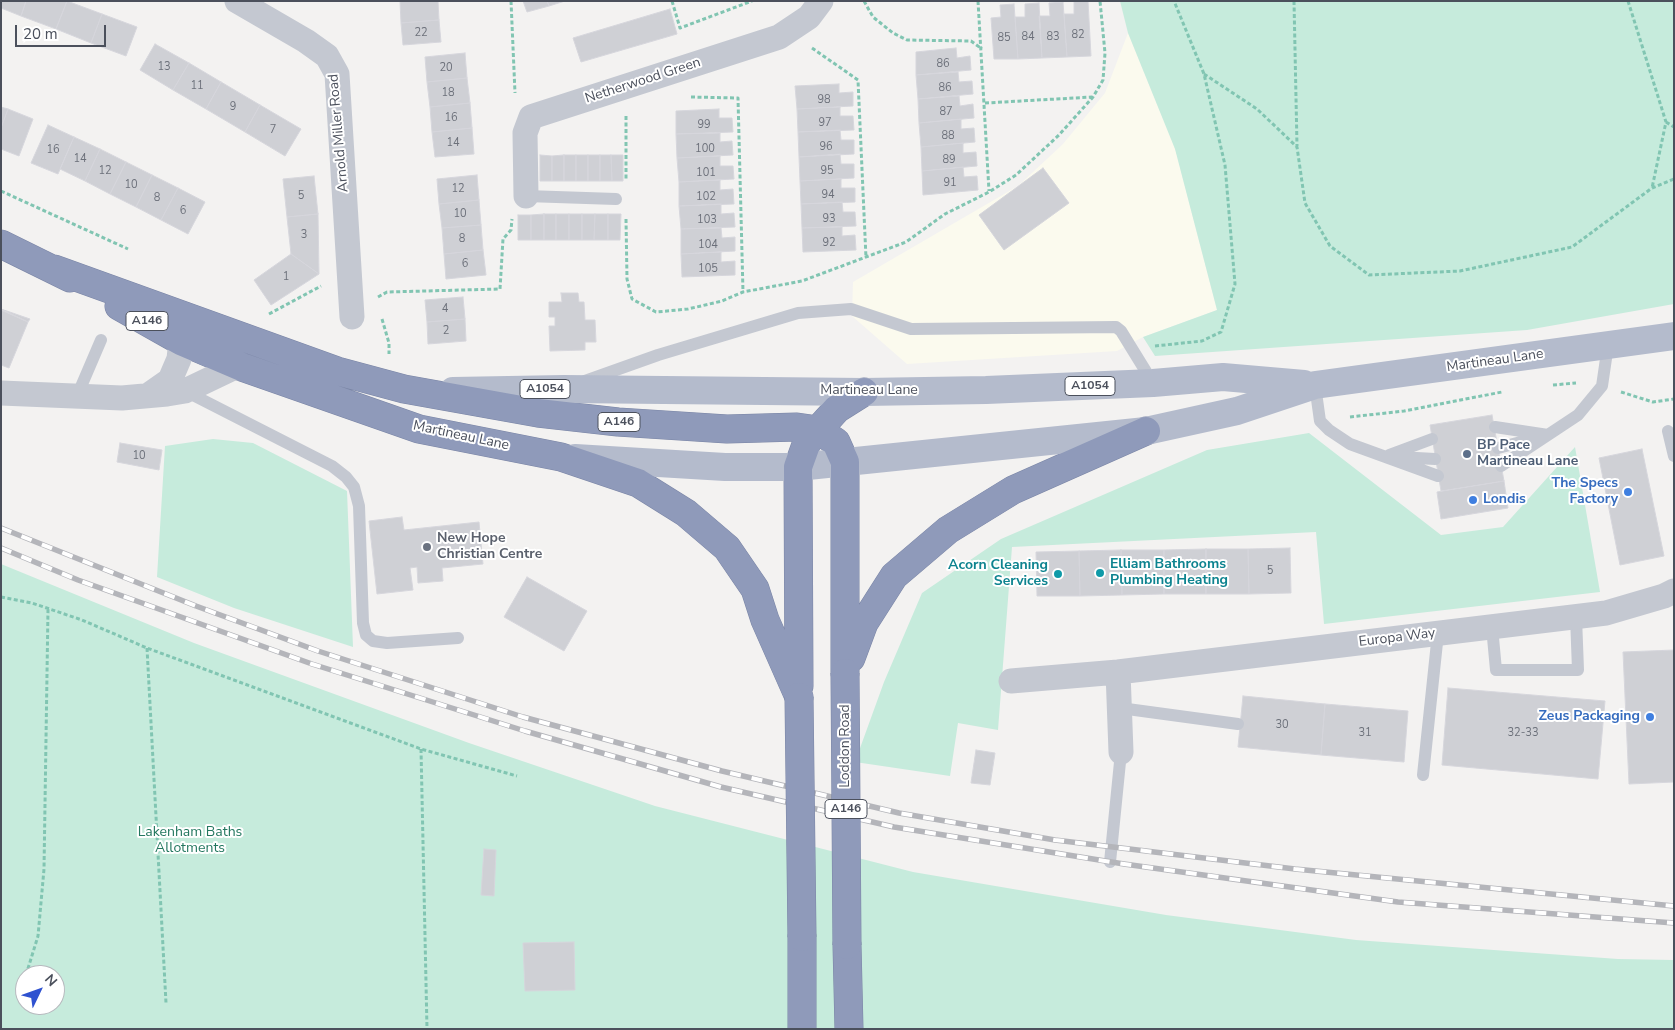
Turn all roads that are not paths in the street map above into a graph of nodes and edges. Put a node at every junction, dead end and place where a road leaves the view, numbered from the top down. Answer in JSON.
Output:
{"nodes":[{"id":1,"x":821,"y":1,"type":"edge"},
{"id":2,"x":241,"y":2,"type":"edge"},
{"id":3,"x":616,"y":199,"type":"dead end"},
{"id":4,"x":519,"y":204,"type":"joint"},
{"id":5,"x":1,"y":244,"type":"edge"},
{"id":6,"x":54,"y":270,"type":"junction"},
{"id":7,"x":352,"y":317,"type":"dead end"},
{"id":8,"x":1674,"y":336,"type":"edge"},
{"id":9,"x":101,"y":340,"type":"dead end"},
{"id":10,"x":181,"y":341,"type":"junction"},
{"id":11,"x":1608,"y":345,"type":"junction"},
{"id":12,"x":242,"y":367,"type":"junction"},
{"id":13,"x":1154,"y":383,"type":"junction"},
{"id":14,"x":1315,"y":385,"type":"junction"},
{"id":15,"x":564,"y":389,"type":"junction"},
{"id":16,"x":185,"y":391,"type":"junction"},
{"id":17,"x":423,"y":392,"type":"junction"},
{"id":18,"x":864,"y":392,"type":"junction"},
{"id":19,"x":1,"y":393,"type":"edge"},
{"id":20,"x":150,"y":394,"type":"junction"},
{"id":21,"x":77,"y":396,"type":"junction"},
{"id":22,"x":1495,"y":427,"type":"dead end"},
{"id":23,"x":818,"y":430,"type":"junction"},
{"id":24,"x":1146,"y":431,"type":"junction"},
{"id":25,"x":1668,"y":431,"type":"dead end"},
{"id":26,"x":1548,"y":435,"type":"junction"},
{"id":27,"x":1432,"y":439,"type":"dead end"},
{"id":28,"x":1498,"y":448,"type":"dead end"},
{"id":29,"x":1674,"y":456,"type":"edge"},
{"id":30,"x":561,"y":457,"type":"junction"},
{"id":31,"x":1384,"y":457,"type":"junction"},
{"id":32,"x":1435,"y":459,"type":"dead end"},
{"id":33,"x":846,"y":462,"type":"junction"},
{"id":34,"x":1501,"y":466,"type":"dead end"},
{"id":35,"x":798,"y":467,"type":"junction"},
{"id":36,"x":1438,"y":476,"type":"dead end"},
{"id":37,"x":1674,"y":591,"type":"edge"},
{"id":38,"x":1576,"y":617,"type":"junction"},
{"id":39,"x":1492,"y":627,"type":"junction"},
{"id":40,"x":1438,"y":633,"type":"junction"},
{"id":41,"x":458,"y":638,"type":"dead end"},
{"id":42,"x":1118,"y":672,"type":"junction"},
{"id":43,"x":845,"y":673,"type":"junction"},
{"id":44,"x":1012,"y":681,"type":"dead end"},
{"id":45,"x":799,"y":697,"type":"junction"},
{"id":46,"x":1120,"y":708,"type":"junction"},
{"id":47,"x":1238,"y":724,"type":"dead end"},
{"id":48,"x":1121,"y":752,"type":"joint"},
{"id":49,"x":1423,"y":774,"type":"dead end"},
{"id":50,"x":1110,"y":862,"type":"dead end"},
{"id":51,"x":802,"y":1029,"type":"edge"},
{"id":52,"x":849,"y":1029,"type":"edge"}],
"edges":[{"from":1,"to":4,"type":"street","name":"Netherwood Green"},
{"from":2,"to":7,"type":"street","name":"Arnold Miller Road"},
{"from":3,"to":4,"type":"lane"},
{"from":5,"to":6,"type":"highway","number":"A146"},
{"from":6,"to":10,"type":"highway","number":"A146"},
{"from":6,"to":17,"type":"highway","name":"Martineau Lane","number":"A146"},
{"from":8,"to":11,"type":"main road","name":"Martineau Lane","number":"A1054"},
{"from":9,"to":21,"type":"lane"},
{"from":10,"to":12,"type":"highway","number":"A146"},
{"from":10,"to":20,"type":"street"},
{"from":11,"to":14,"type":"main road","name":"Martineau Lane","number":"A1054"},
{"from":11,"to":26,"type":"lane"},
{"from":12,"to":16,"type":"street"},
{"from":12,"to":30,"type":"highway","name":"Martineau Lane","number":"A146"},
{"from":13,"to":14,"type":"main road","name":"Martineau Lane","number":"A1054"},
{"from":13,"to":15,"type":"lane"},
{"from":13,"to":18,"type":"main road","name":"Martineau Lane","number":"A1054"},
{"from":14,"to":24,"type":"main road","name":"Martineau Lane","number":"A1054"},
{"from":14,"to":31,"type":"lane"},
{"from":15,"to":17,"type":"main road","name":"Martineau Lane","number":"A1054"},
{"from":15,"to":18,"type":"main road","name":"Martineau Lane","number":"A1054"},
{"from":16,"to":20,"type":"street"},
{"from":16,"to":41,"type":"lane"},
{"from":17,"to":23,"type":"highway","name":"Martineau Lane","number":"A146"},
{"from":18,"to":23,"type":"highway","number":"A146"},
{"from":19,"to":21,"type":"street"},
{"from":20,"to":21,"type":"street"},
{"from":22,"to":26,"type":"lane"},
{"from":23,"to":33,"type":"highway","number":"A146"},
{"from":23,"to":35,"type":"highway","number":"A146"},
{"from":24,"to":33,"type":"main road","name":"Martineau Lane","number":"A1054"},
{"from":24,"to":43,"type":"highway","number":"A146"},
{"from":25,"to":29,"type":"lane"},
{"from":26,"to":28,"type":"lane"},
{"from":26,"to":34,"type":"lane"},
{"from":27,"to":31,"type":"lane"},
{"from":30,"to":35,"type":"main road","name":"Martineau Lane","number":"A146"},
{"from":30,"to":45,"type":"highway","number":"A146"},
{"from":31,"to":32,"type":"lane"},
{"from":31,"to":36,"type":"lane"},
{"from":33,"to":35,"type":"main road","name":"Martineau Lane","number":"A1054"},
{"from":33,"to":43,"type":"highway","name":"Loddon Road","number":"A146"},
{"from":35,"to":45,"type":"highway","number":"A146"},
{"from":37,"to":38,"type":"street","name":"Europa Way"},
{"from":38,"to":39,"type":"street","name":"Europa Way"},
{"from":38,"to":39,"type":"lane"},
{"from":39,"to":40,"type":"street","name":"Europa Way"},
{"from":40,"to":42,"type":"street","name":"Europa Way"},
{"from":40,"to":49,"type":"lane"},
{"from":42,"to":44,"type":"street","name":"Europa Way"},
{"from":42,"to":46,"type":"street"},
{"from":43,"to":52,"type":"highway","name":"Loddon Road","number":"A146","bridge":true},
{"from":45,"to":51,"type":"highway","number":"A146","bridge":true},
{"from":46,"to":47,"type":"lane"},
{"from":46,"to":48,"type":"street"},
{"from":48,"to":50,"type":"lane"}]}
